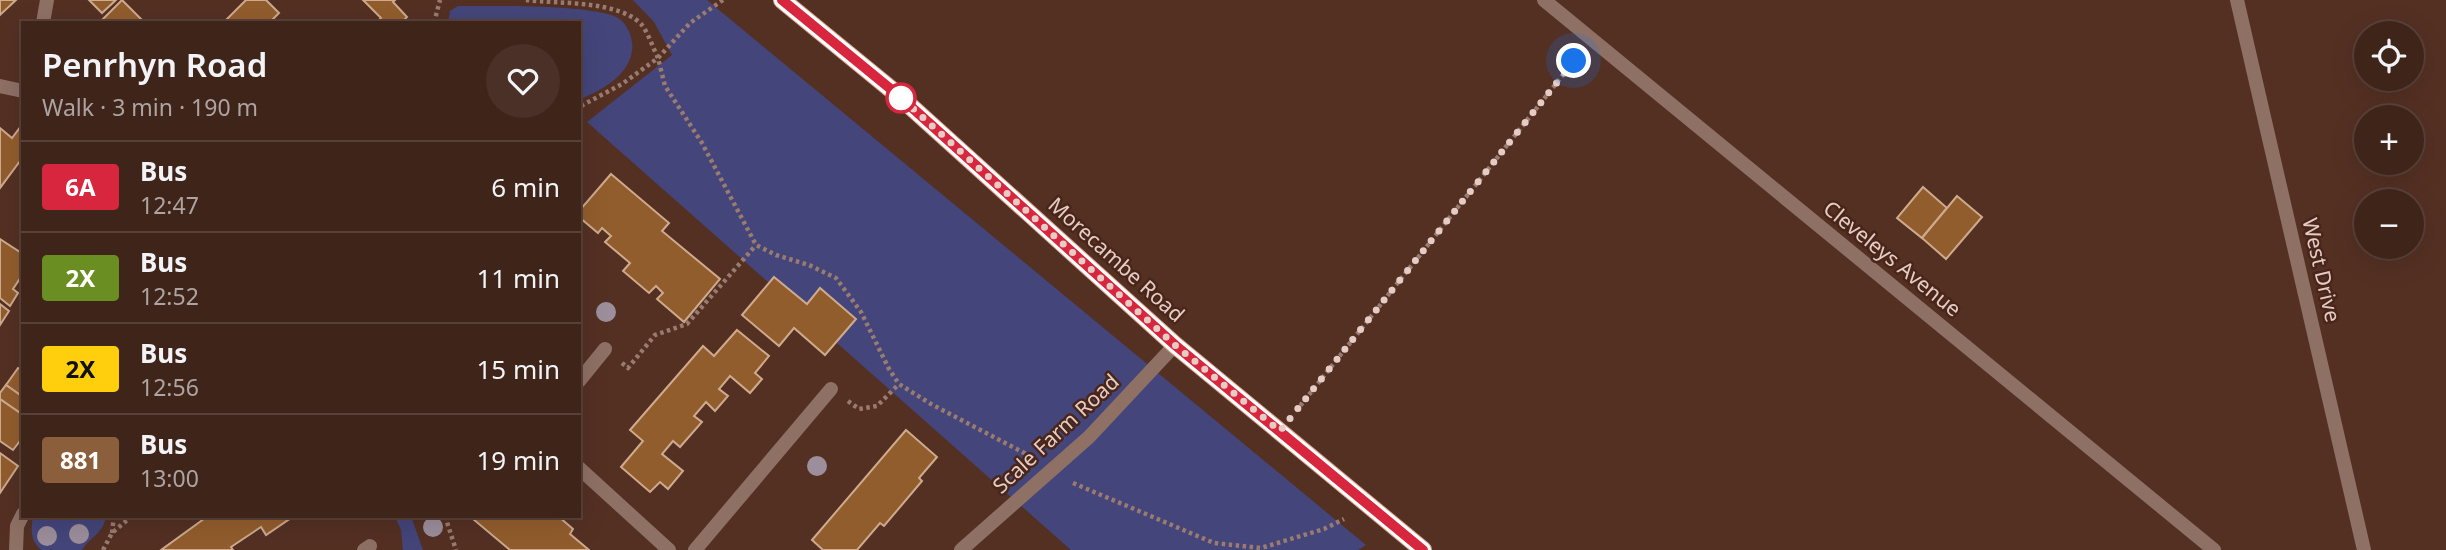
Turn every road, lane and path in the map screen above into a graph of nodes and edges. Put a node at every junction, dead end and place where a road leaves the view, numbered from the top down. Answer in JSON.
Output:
{"nodes":[{"id":1,"x":47,"y":0,"type":"edge"},
{"id":2,"x":440,"y":0,"type":"edge"},
{"id":3,"x":526,"y":0,"type":"edge"},
{"id":4,"x":723,"y":0,"type":"edge"},
{"id":5,"x":782,"y":0,"type":"edge"},
{"id":6,"x":1544,"y":0,"type":"edge"},
{"id":7,"x":2237,"y":0,"type":"edge"},
{"id":8,"x":43,"y":21,"type":"edge"},
{"id":9,"x":435,"y":21,"type":"edge"},
{"id":10,"x":1591,"y":40,"type":"junction"},
{"id":11,"x":658,"y":58,"type":"junction"},
{"id":12,"x":0,"y":86,"type":"edge"},
{"id":13,"x":21,"y":91,"type":"edge"},
{"id":14,"x":581,"y":106,"type":"edge"},
{"id":15,"x":756,"y":245,"type":"junction"},
{"id":16,"x":1175,"y":345,"type":"junction"},
{"id":17,"x":606,"y":349,"type":"joint"},
{"id":18,"x":581,"y":379,"type":"edge"},
{"id":19,"x":899,"y":384,"type":"junction"},
{"id":20,"x":831,"y":389,"type":"joint"},
{"id":21,"x":1280,"y":431,"type":"junction"},
{"id":22,"x":1032,"y":458,"type":"dead end"},
{"id":23,"x":581,"y":470,"type":"edge"},
{"id":24,"x":1071,"y":482,"type":"dead end"},
{"id":25,"x":1369,"y":505,"type":"junction"},
{"id":26,"x":21,"y":518,"type":"edge"},
{"id":27,"x":114,"y":518,"type":"edge"},
{"id":28,"x":130,"y":518,"type":"edge"},
{"id":29,"x":446,"y":518,"type":"edge"},
{"id":30,"x":112,"y":533,"type":"junction"},
{"id":31,"x":16,"y":550,"type":"edge"},
{"id":32,"x":103,"y":550,"type":"edge"},
{"id":33,"x":456,"y":550,"type":"edge"},
{"id":34,"x":669,"y":550,"type":"edge"},
{"id":35,"x":695,"y":550,"type":"edge"},
{"id":36,"x":961,"y":550,"type":"edge"},
{"id":37,"x":1423,"y":550,"type":"edge"},
{"id":38,"x":2214,"y":550,"type":"edge"},
{"id":39,"x":2364,"y":550,"type":"edge"}],
"edges":[{"from":1,"to":8,"type":"street"},
{"from":2,"to":9,"type":"path"},
{"from":3,"to":11,"type":"path"},
{"from":4,"to":11,"type":"path"},
{"from":5,"to":16,"type":"main road","name":"Morecambe Road"},
{"from":6,"to":10,"type":"street","name":"Cleveleys Avenue"},
{"from":7,"to":39,"type":"street","name":"West Drive"},
{"from":10,"to":21,"type":"path"},
{"from":10,"to":38,"type":"street","name":"Cleveleys Avenue"},
{"from":11,"to":14,"type":"path"},
{"from":11,"to":15,"type":"path"},
{"from":12,"to":13,"type":"street"},
{"from":15,"to":17,"type":"path"},
{"from":15,"to":19,"type":"path"},
{"from":16,"to":21,"type":"main road","name":"Morecambe Road"},
{"from":16,"to":36,"type":"street","name":"Scale Farm Road"},
{"from":17,"to":18,"type":"street"},
{"from":19,"to":20,"type":"path"},
{"from":19,"to":22,"type":"path"},
{"from":20,"to":35,"type":"street"},
{"from":21,"to":25,"type":"main road","name":"Morecambe Road"},
{"from":23,"to":34,"type":"street"},
{"from":24,"to":25,"type":"path"},
{"from":25,"to":37,"type":"main road","name":"Morecambe Road"},
{"from":26,"to":31,"type":"street"},
{"from":27,"to":30,"type":"path"},
{"from":28,"to":30,"type":"path"},
{"from":29,"to":33,"type":"path"},
{"from":30,"to":32,"type":"path"}]}
